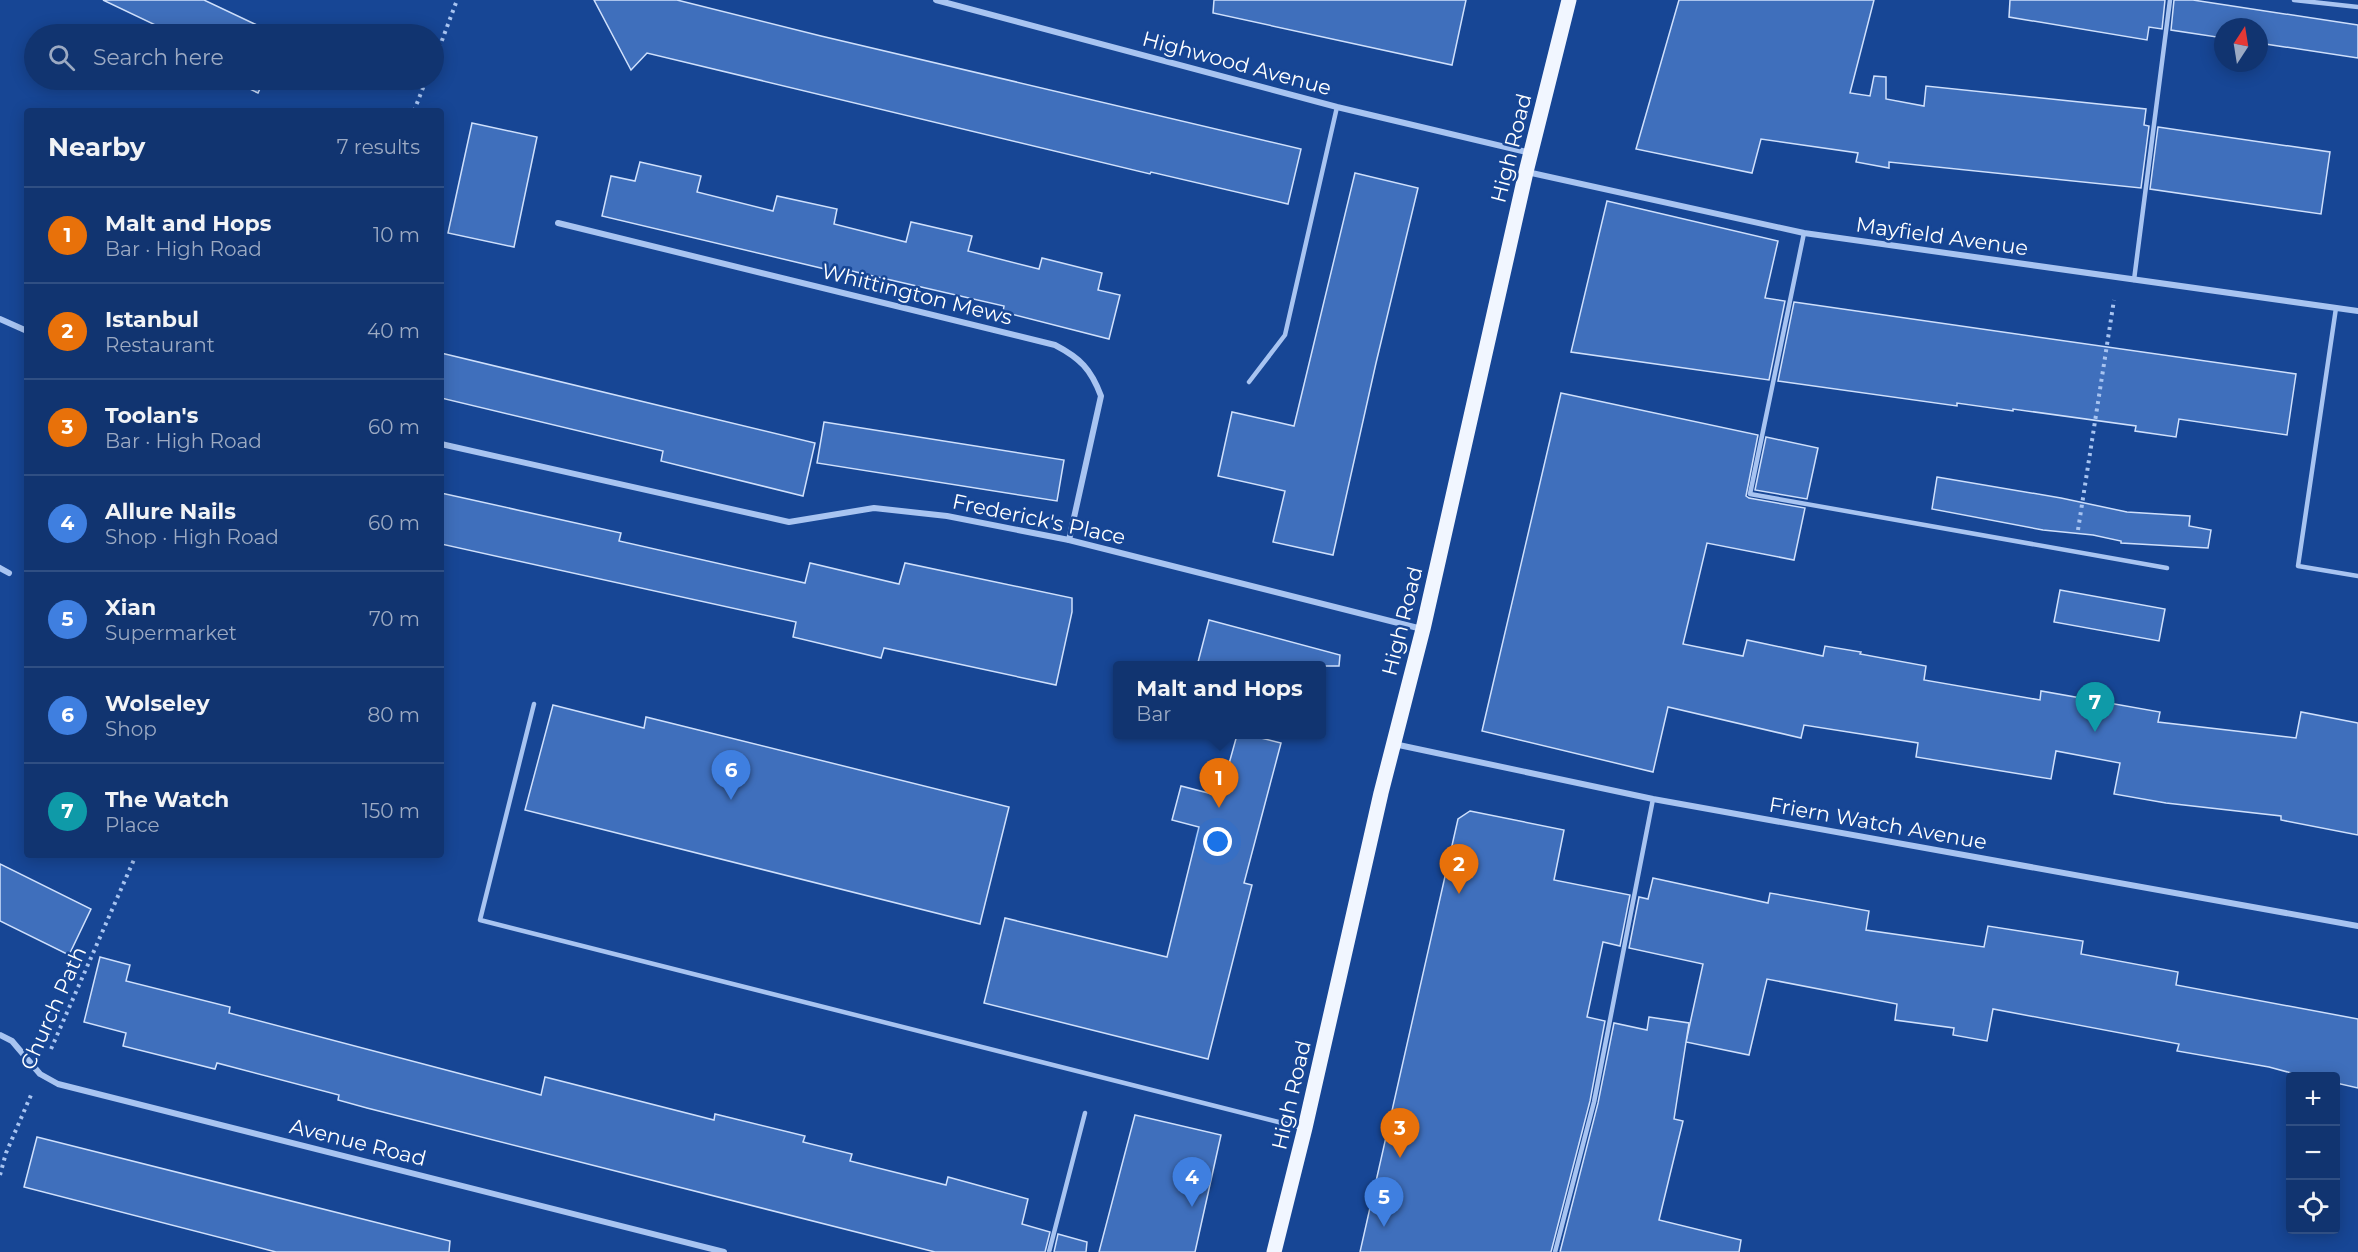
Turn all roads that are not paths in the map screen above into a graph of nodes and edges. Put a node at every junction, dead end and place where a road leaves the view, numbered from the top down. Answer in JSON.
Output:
{"nodes":[{"id":1,"x":936,"y":0,"type":"edge"},
{"id":2,"x":1569,"y":0,"type":"edge"},
{"id":3,"x":2170,"y":0,"type":"edge"},
{"id":4,"x":2294,"y":0,"type":"edge"},
{"id":5,"x":2358,"y":7,"type":"edge"},
{"id":6,"x":1337,"y":107,"type":"junction"},
{"id":7,"x":1532,"y":153,"type":"junction"},
{"id":8,"x":1526,"y":172,"type":"junction"},
{"id":9,"x":558,"y":223,"type":"dead end"},
{"id":10,"x":1804,"y":233,"type":"junction"},
{"id":11,"x":2134,"y":280,"type":"junction"},
{"id":12,"x":2336,"y":308,"type":"junction"},
{"id":13,"x":2358,"y":311,"type":"edge"},
{"id":14,"x":0,"y":319,"type":"edge"},
{"id":15,"x":24,"y":330,"type":"edge"},
{"id":16,"x":1248,"y":382,"type":"dead end"},
{"id":17,"x":444,"y":445,"type":"edge"},
{"id":18,"x":1070,"y":540,"type":"junction"},
{"id":19,"x":0,"y":568,"type":"edge"},
{"id":20,"x":2166,"y":568,"type":"dead end"},
{"id":21,"x":9,"y":573,"type":"dead end"},
{"id":22,"x":2358,"y":576,"type":"edge"},
{"id":23,"x":1423,"y":629,"type":"junction"},
{"id":24,"x":534,"y":704,"type":"dead end"},
{"id":25,"x":1393,"y":744,"type":"junction"},
{"id":26,"x":1653,"y":799,"type":"junction"},
{"id":27,"x":2358,"y":926,"type":"edge"},
{"id":28,"x":0,"y":1035,"type":"edge"},
{"id":29,"x":1084,"y":1113,"type":"dead end"},
{"id":30,"x":1305,"y":1128,"type":"junction"},
{"id":31,"x":724,"y":1252,"type":"edge"},
{"id":32,"x":1049,"y":1252,"type":"edge"},
{"id":33,"x":1275,"y":1252,"type":"edge"},
{"id":34,"x":1555,"y":1252,"type":"edge"}],
"edges":[{"from":1,"to":6,"type":"street","name":"Highwood Avenue"},
{"from":2,"to":7,"type":"main road","name":"High Road"},
{"from":3,"to":11,"type":"lane"},
{"from":4,"to":5,"type":"lane"},
{"from":6,"to":7,"type":"street","name":"Highwood Avenue"},
{"from":6,"to":16,"type":"lane"},
{"from":7,"to":8,"type":"main road","name":"High Road"},
{"from":8,"to":10,"type":"street","name":"Mayfield Avenue"},
{"from":8,"to":23,"type":"main road","name":"High Road"},
{"from":9,"to":18,"type":"street","name":"Whittington Mews"},
{"from":10,"to":11,"type":"street","name":"Mayfield Avenue"},
{"from":10,"to":20,"type":"lane"},
{"from":11,"to":12,"type":"street","name":"Mayfield Avenue"},
{"from":12,"to":13,"type":"street","name":"Mayfield Avenue"},
{"from":12,"to":22,"type":"lane"},
{"from":14,"to":15,"type":"street"},
{"from":17,"to":18,"type":"street","name":"Frederick's Place"},
{"from":18,"to":23,"type":"street","name":"Frederick's Place"},
{"from":19,"to":21,"type":"street"},
{"from":23,"to":25,"type":"main road","name":"High Road"},
{"from":24,"to":30,"type":"lane"},
{"from":25,"to":26,"type":"street","name":"Friern Watch Avenue"},
{"from":25,"to":30,"type":"main road","name":"High Road"},
{"from":26,"to":27,"type":"street","name":"Friern Watch Avenue"},
{"from":26,"to":34,"type":"lane"},
{"from":28,"to":31,"type":"street","name":"Avenue Road"},
{"from":29,"to":32,"type":"lane"},
{"from":30,"to":33,"type":"main road","name":"High Road"}]}
